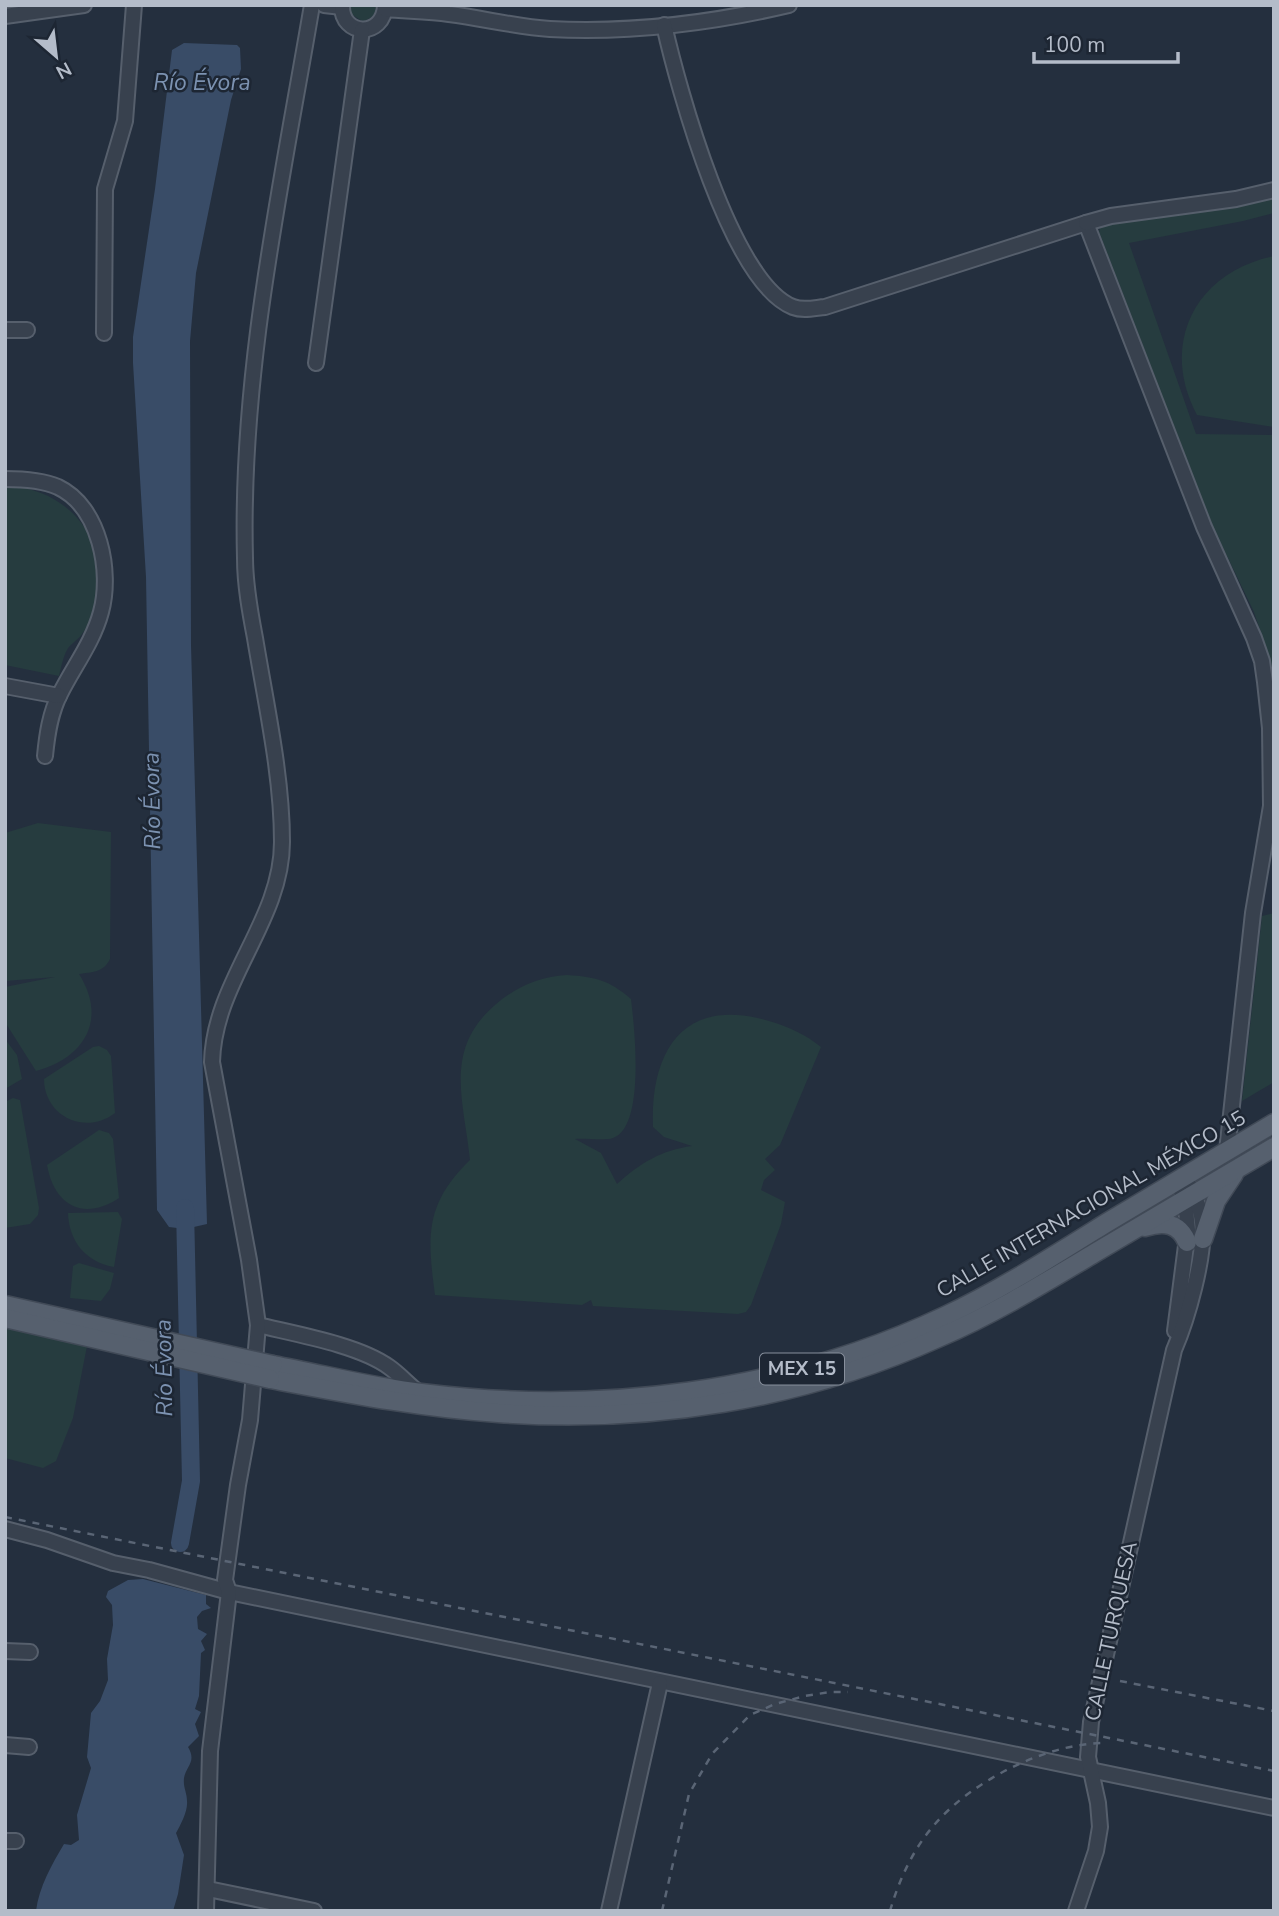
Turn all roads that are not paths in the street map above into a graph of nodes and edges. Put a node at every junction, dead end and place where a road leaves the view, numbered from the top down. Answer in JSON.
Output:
{"nodes":[{"id":1,"x":84,"y":5,"type":"edge"},
{"id":2,"x":134,"y":5,"type":"edge"},
{"id":3,"x":312,"y":5,"type":"edge"},
{"id":4,"x":324,"y":5,"type":"edge"},
{"id":5,"x":789,"y":5,"type":"edge"},
{"id":6,"x":342,"y":6,"type":"edge"},
{"id":7,"x":58,"y":7,"type":"edge"},
{"id":8,"x":385,"y":7,"type":"edge"},
{"id":9,"x":5,"y":16,"type":"edge"},
{"id":10,"x":664,"y":25,"type":"junction"},
{"id":11,"x":362,"y":30,"type":"junction"},
{"id":12,"x":1274,"y":190,"type":"edge"},
{"id":13,"x":1086,"y":223,"type":"junction"},
{"id":14,"x":5,"y":330,"type":"edge"},
{"id":15,"x":27,"y":330,"type":"dead end"},
{"id":16,"x":104,"y":333,"type":"dead end"},
{"id":17,"x":316,"y":363,"type":"dead end"},
{"id":18,"x":5,"y":480,"type":"edge"},
{"id":19,"x":5,"y":685,"type":"edge"},
{"id":20,"x":59,"y":696,"type":"junction"},
{"id":21,"x":45,"y":756,"type":"dead end"},
{"id":22,"x":1274,"y":1123,"type":"edge"},
{"id":23,"x":1274,"y":1147,"type":"edge"},
{"id":24,"x":1227,"y":1151,"type":"junction"},
{"id":25,"x":1239,"y":1168,"type":"junction"},
{"id":26,"x":1180,"y":1178,"type":"junction"},
{"id":27,"x":1190,"y":1197,"type":"junction"},
{"id":28,"x":1129,"y":1233,"type":"junction"},
{"id":29,"x":1195,"y":1241,"type":"junction"},
{"id":30,"x":5,"y":1305,"type":"edge"},
{"id":31,"x":5,"y":1318,"type":"edge"},
{"id":32,"x":258,"y":1325,"type":"junction"},
{"id":33,"x":271,"y":1372,"type":"junction"},
{"id":34,"x":418,"y":1392,"type":"junction"},
{"id":35,"x":5,"y":1530,"type":"edge"},
{"id":36,"x":229,"y":1592,"type":"junction"},
{"id":37,"x":5,"y":1651,"type":"edge"},
{"id":38,"x":30,"y":1652,"type":"dead end"},
{"id":39,"x":660,"y":1683,"type":"junction"},
{"id":40,"x":5,"y":1745,"type":"edge"},
{"id":41,"x":29,"y":1746,"type":"dead end"},
{"id":42,"x":1089,"y":1770,"type":"junction"},
{"id":43,"x":1274,"y":1808,"type":"edge"},
{"id":44,"x":208,"y":1889,"type":"junction"},
{"id":45,"x":206,"y":1911,"type":"edge"},
{"id":46,"x":314,"y":1911,"type":"edge"},
{"id":47,"x":609,"y":1911,"type":"edge"},
{"id":48,"x":1076,"y":1911,"type":"edge"}],
"edges":[{"from":1,"to":7,"type":"street"},
{"from":2,"to":16,"type":"street"},
{"from":3,"to":32,"type":"street"},
{"from":4,"to":6,"type":"street"},
{"from":5,"to":10,"type":"street"},
{"from":6,"to":11,"type":"street"},
{"from":7,"to":9,"type":"street"},
{"from":8,"to":10,"type":"street"},
{"from":8,"to":11,"type":"street"},
{"from":10,"to":13,"type":"street"},
{"from":11,"to":17,"type":"street"},
{"from":12,"to":13,"type":"street"},
{"from":13,"to":24,"type":"street"},
{"from":14,"to":15,"type":"street"},
{"from":18,"to":20,"type":"street"},
{"from":19,"to":20,"type":"street"},
{"from":20,"to":21,"type":"street"},
{"from":22,"to":24,"type":"main road","name":"CALLE INTERNACIONAL MÉXICO 15","number":"MEX 15"},
{"from":23,"to":25,"type":"main road","name":"CALLE INTERNACIONAL MÉXICO 15","number":"MEX 15"},
{"from":24,"to":26,"type":"main road","name":"CALLE INTERNACIONAL MÉXICO 15","number":"MEX 15"},
{"from":25,"to":27,"type":"main road","name":"CALLE INTERNACIONAL MÉXICO 15","number":"MEX 15"},
{"from":25,"to":29,"type":"main road"},
{"from":26,"to":27,"type":"street","name":"CALLE TURQUESA"},
{"from":26,"to":34,"type":"main road","name":"CALLE INTERNACIONAL MÉXICO 15","number":"MEX 15"},
{"from":27,"to":28,"type":"main road","name":"CALLE INTERNACIONAL MÉXICO 15","number":"MEX 15"},
{"from":27,"to":29,"type":"street","name":"CALLE TURQUESA"},
{"from":28,"to":29,"type":"main road"},
{"from":28,"to":33,"type":"main road","name":"CALLE INTERNACIONAL MÉXICO 15","number":"MEX 15"},
{"from":29,"to":42,"type":"street","name":"CALLE TURQUESA"},
{"from":30,"to":33,"type":"main road","number":"MEX 15","bridge":true},
{"from":31,"to":33,"type":"main road","number":"MEX 15","bridge":true},
{"from":32,"to":34,"type":"street"},
{"from":32,"to":36,"type":"street"},
{"from":33,"to":34,"type":"main road","name":"CALLE INTERNACIONAL MÉXICO 15","number":"MEX 15"},
{"from":35,"to":36,"type":"street"},
{"from":36,"to":39,"type":"street"},
{"from":36,"to":44,"type":"street"},
{"from":37,"to":38,"type":"street"},
{"from":39,"to":42,"type":"street"},
{"from":39,"to":47,"type":"street"},
{"from":40,"to":41,"type":"street"},
{"from":42,"to":43,"type":"street"},
{"from":42,"to":48,"type":"street","name":"CALLE TURQUESA"},
{"from":44,"to":45,"type":"street"},
{"from":44,"to":46,"type":"street"}]}
